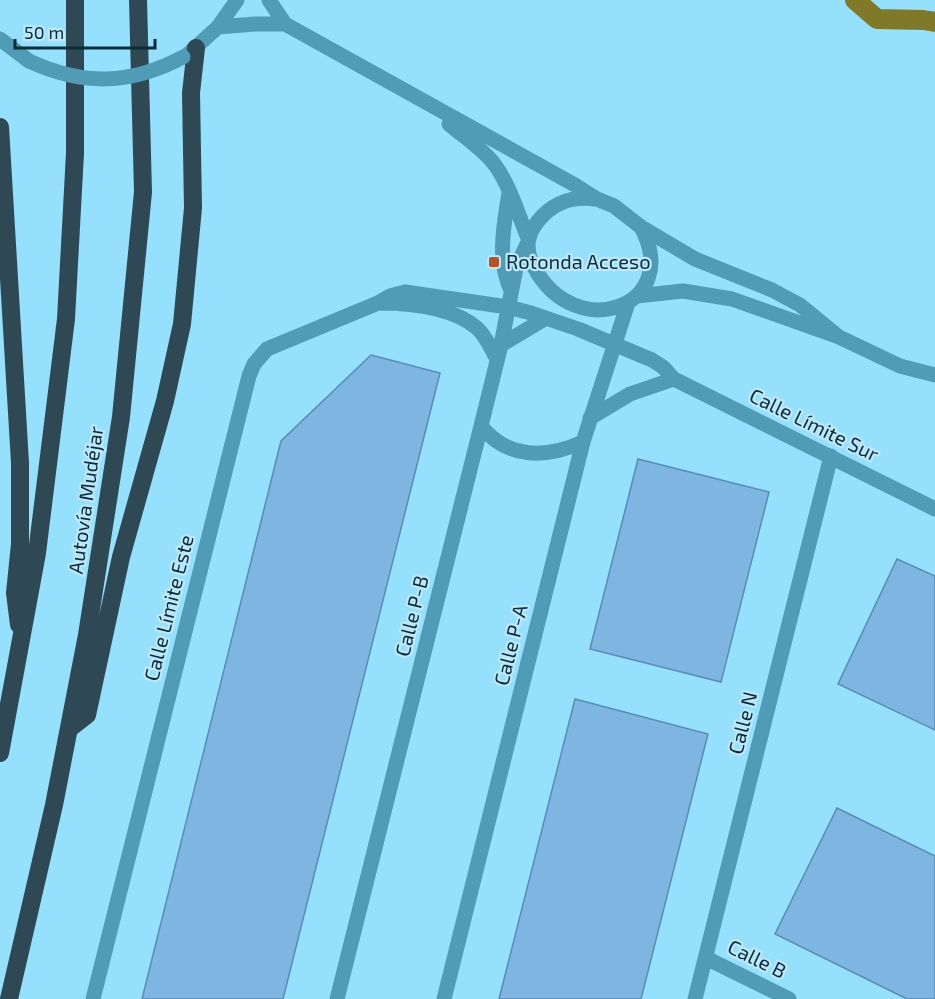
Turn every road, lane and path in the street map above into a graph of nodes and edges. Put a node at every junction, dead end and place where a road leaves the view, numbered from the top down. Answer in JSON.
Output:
{"nodes":[{"id":1,"x":75,"y":0,"type":"edge"},
{"id":2,"x":138,"y":0,"type":"edge"},
{"id":3,"x":237,"y":0,"type":"edge"},
{"id":4,"x":269,"y":0,"type":"edge"},
{"id":5,"x":285,"y":24,"type":"junction"},
{"id":6,"x":218,"y":27,"type":"junction"},
{"id":7,"x":0,"y":39,"type":"edge"},
{"id":8,"x":190,"y":52,"type":"junction"},
{"id":9,"x":418,"y":100,"type":"junction"},
{"id":10,"x":0,"y":127,"type":"edge"},
{"id":11,"x":509,"y":193,"type":"junction"},
{"id":12,"x":597,"y":199,"type":"junction"},
{"id":13,"x":647,"y":231,"type":"junction"},
{"id":14,"x":527,"y":241,"type":"junction"},
{"id":15,"x":511,"y":290,"type":"junction"},
{"id":16,"x":632,"y":300,"type":"junction"},
{"id":17,"x":378,"y":303,"type":"junction"},
{"id":18,"x":508,"y":307,"type":"junction"},
{"id":19,"x":546,"y":318,"type":"junction"},
{"id":20,"x":839,"y":337,"type":"junction"},
{"id":21,"x":614,"y":344,"type":"junction"},
{"id":22,"x":499,"y":352,"type":"junction"},
{"id":23,"x":935,"y":375,"type":"edge"},
{"id":24,"x":674,"y":379,"type":"junction"},
{"id":25,"x":590,"y":418,"type":"junction"},
{"id":26,"x":481,"y":426,"type":"junction"},
{"id":27,"x":583,"y":442,"type":"junction"},
{"id":28,"x":831,"y":456,"type":"junction"},
{"id":29,"x":935,"y":509,"type":"edge"},
{"id":30,"x":22,"y":644,"type":"junction"},
{"id":31,"x":69,"y":729,"type":"junction"},
{"id":32,"x":0,"y":753,"type":"edge"},
{"id":33,"x":706,"y":958,"type":"junction"},
{"id":34,"x":9,"y":999,"type":"edge"},
{"id":35,"x":93,"y":999,"type":"edge"},
{"id":36,"x":338,"y":999,"type":"edge"},
{"id":37,"x":444,"y":999,"type":"edge"},
{"id":38,"x":695,"y":999,"type":"edge"},
{"id":39,"x":789,"y":999,"type":"edge"}],
"edges":[{"from":1,"to":30,"type":"highway","name":"Autovía Mudéjar"},
{"from":2,"to":31,"type":"highway","name":"Autovía Mudéjar"},
{"from":3,"to":6,"type":"street"},
{"from":4,"to":5,"type":"street"},
{"from":5,"to":6,"type":"street"},
{"from":5,"to":9,"type":"street"},
{"from":6,"to":8,"type":"street"},
{"from":7,"to":8,"type":"street","bridge":true},
{"from":8,"to":31,"type":"highway"},
{"from":9,"to":11,"type":"street"},
{"from":9,"to":12,"type":"street"},
{"from":10,"to":30,"type":"highway"},
{"from":11,"to":14,"type":"street"},
{"from":11,"to":15,"type":"street"},
{"from":12,"to":13,"type":"street"},
{"from":12,"to":14,"type":"street"},
{"from":13,"to":16,"type":"street"},
{"from":13,"to":20,"type":"street"},
{"from":14,"to":15,"type":"street","name":"Calle P-B"},
{"from":14,"to":16,"type":"street"},
{"from":15,"to":18,"type":"street","name":"Calle P-B"},
{"from":16,"to":20,"type":"street"},
{"from":16,"to":21,"type":"street","name":"Calle P-A"},
{"from":17,"to":18,"type":"street","name":"Calle Límite Este"},
{"from":17,"to":22,"type":"street","name":"Calle Límite Este"},
{"from":17,"to":35,"type":"street","name":"Calle Límite Este"},
{"from":18,"to":19,"type":"street","name":"Calle Límite Este"},
{"from":18,"to":22,"type":"street","name":"Calle P-B"},
{"from":19,"to":21,"type":"street"},
{"from":19,"to":22,"type":"street"},
{"from":20,"to":23,"type":"street"},
{"from":21,"to":24,"type":"street","name":"Calle Límite Sur"},
{"from":21,"to":25,"type":"street","name":"Calle P-A"},
{"from":22,"to":26,"type":"street","name":"Calle P-B"},
{"from":24,"to":25,"type":"street"},
{"from":24,"to":28,"type":"street","name":"Calle Límite Sur"},
{"from":25,"to":27,"type":"street","name":"Calle P-A"},
{"from":26,"to":27,"type":"street"},
{"from":26,"to":36,"type":"street","name":"Calle P-B"},
{"from":27,"to":37,"type":"street","name":"Calle P-A"},
{"from":28,"to":29,"type":"street","name":"Calle Límite Sur"},
{"from":28,"to":33,"type":"street","name":"Calle N"},
{"from":30,"to":32,"type":"highway","name":"Autovía Mudéjar"},
{"from":31,"to":34,"type":"highway","name":"Autovía Mudéjar"},
{"from":33,"to":38,"type":"street","name":"Calle N"},
{"from":33,"to":39,"type":"street","name":"Calle B"}]}
